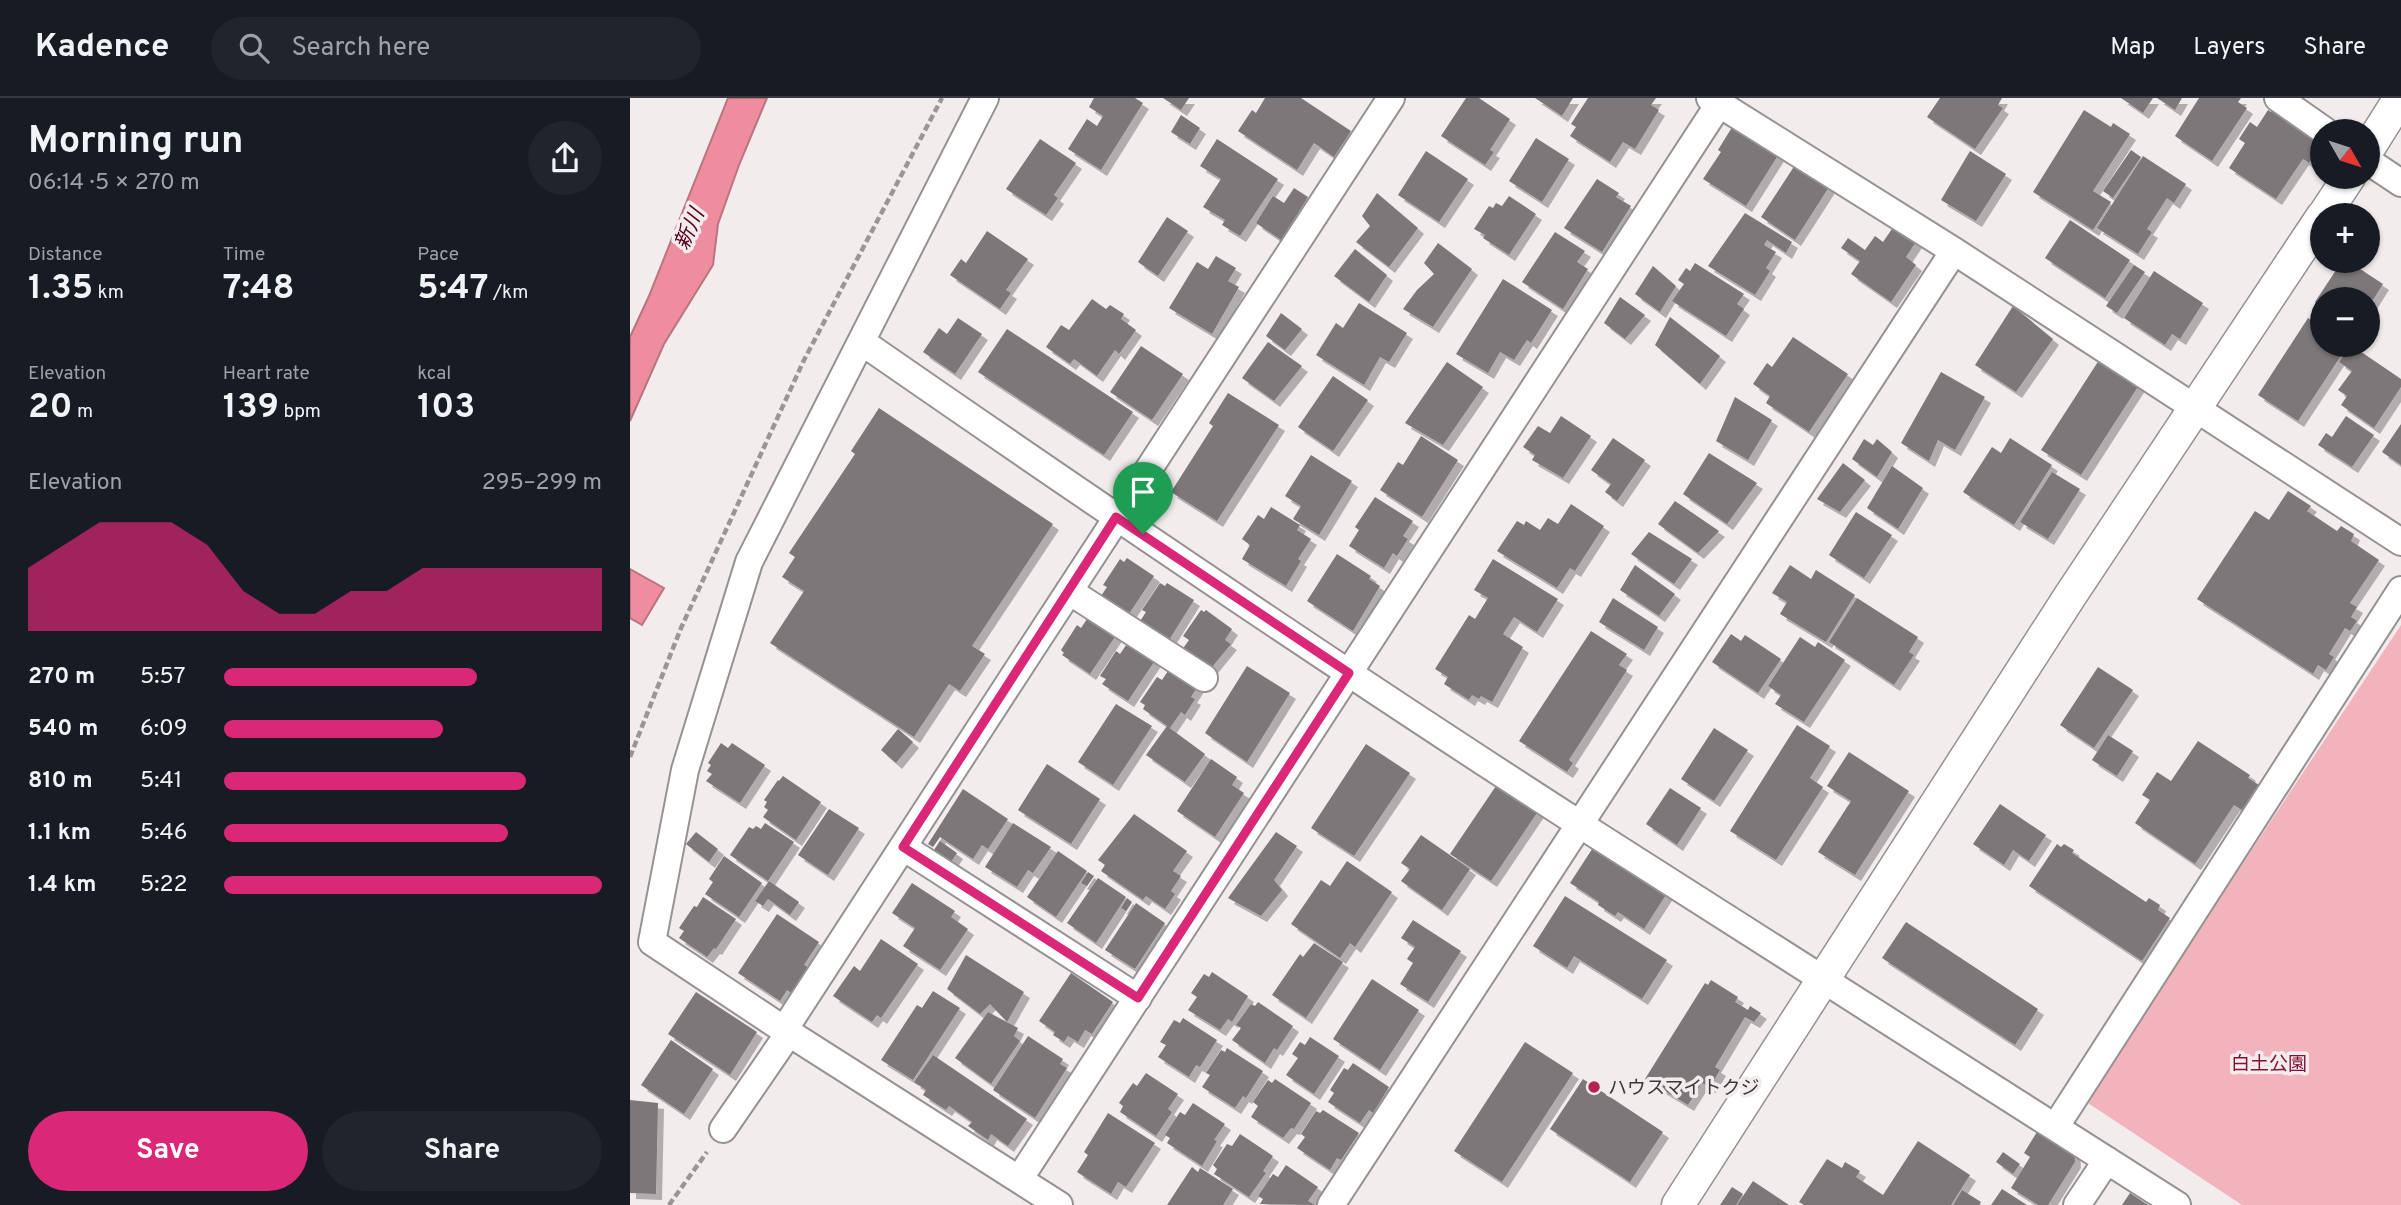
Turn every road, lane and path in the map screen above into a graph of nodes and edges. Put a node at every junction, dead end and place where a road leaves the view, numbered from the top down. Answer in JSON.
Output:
{"nodes":[{"id":1,"x":942,"y":98,"type":"edge"},
{"id":2,"x":985,"y":98,"type":"edge"},
{"id":3,"x":1391,"y":98,"type":"edge"},
{"id":4,"x":2278,"y":98,"type":"edge"},
{"id":5,"x":1715,"y":101,"type":"edge"},
{"id":6,"x":2398,"y":101,"type":"edge"},
{"id":7,"x":2310,"y":120,"type":"edge"},
{"id":8,"x":2380,"y":130,"type":"edge"},
{"id":9,"x":2380,"y":169,"type":"edge"},
{"id":10,"x":2401,"y":183,"type":"edge"},
{"id":11,"x":2310,"y":235,"type":"edge"},
{"id":12,"x":1954,"y":251,"type":"junction"},
{"id":13,"x":862,"y":342,"type":"junction"},
{"id":14,"x":2194,"y":409,"type":"junction"},
{"id":15,"x":1116,"y":517,"type":"junction"},
{"id":16,"x":2401,"y":542,"type":"edge"},
{"id":17,"x":2401,"y":590,"type":"edge"},
{"id":18,"x":1069,"y":592,"type":"junction"},
{"id":19,"x":1349,"y":673,"type":"junction"},
{"id":20,"x":1204,"y":678,"type":"dead end"},
{"id":21,"x":630,"y":757,"type":"edge"},
{"id":22,"x":1581,"y":825,"type":"junction"},
{"id":23,"x":903,"y":847,"type":"junction"},
{"id":24,"x":1823,"y":980,"type":"junction"},
{"id":25,"x":1138,"y":998,"type":"junction"},
{"id":26,"x":787,"y":1032,"type":"junction"},
{"id":27,"x":2056,"y":1126,"type":"junction"},
{"id":28,"x":723,"y":1129,"type":"joint"},
{"id":29,"x":2107,"y":1160,"type":"junction"},
{"id":30,"x":1020,"y":1178,"type":"junction"},
{"id":31,"x":669,"y":1205,"type":"edge"},
{"id":32,"x":1059,"y":1205,"type":"edge"},
{"id":33,"x":1331,"y":1205,"type":"edge"},
{"id":34,"x":1678,"y":1205,"type":"edge"},
{"id":35,"x":2077,"y":1205,"type":"edge"},
{"id":36,"x":2177,"y":1205,"type":"edge"}],
"edges":[{"from":1,"to":21,"type":"path"},
{"from":2,"to":13,"type":"street"},
{"from":3,"to":15,"type":"street"},
{"from":4,"to":7,"type":"street"},
{"from":5,"to":12,"type":"street"},
{"from":5,"to":19,"type":"street"},
{"from":6,"to":8,"type":"street"},
{"from":9,"to":10,"type":"street"},
{"from":11,"to":14,"type":"street"},
{"from":12,"to":14,"type":"street"},
{"from":12,"to":22,"type":"street"},
{"from":13,"to":15,"type":"street"},
{"from":13,"to":26,"type":"street"},
{"from":14,"to":16,"type":"street"},
{"from":14,"to":24,"type":"street"},
{"from":15,"to":18,"type":"street"},
{"from":15,"to":19,"type":"street"},
{"from":17,"to":27,"type":"street"},
{"from":18,"to":20,"type":"street"},
{"from":18,"to":23,"type":"street"},
{"from":19,"to":22,"type":"street"},
{"from":19,"to":25,"type":"street"},
{"from":22,"to":24,"type":"street"},
{"from":22,"to":33,"type":"street"},
{"from":23,"to":25,"type":"street"},
{"from":23,"to":26,"type":"street"},
{"from":24,"to":27,"type":"street"},
{"from":24,"to":34,"type":"street"},
{"from":25,"to":30,"type":"street"},
{"from":26,"to":28,"type":"street"},
{"from":26,"to":30,"type":"street"},
{"from":27,"to":29,"type":"street"},
{"from":28,"to":31,"type":"path"},
{"from":29,"to":35,"type":"street"},
{"from":29,"to":36,"type":"street"},
{"from":30,"to":32,"type":"street"}]}
